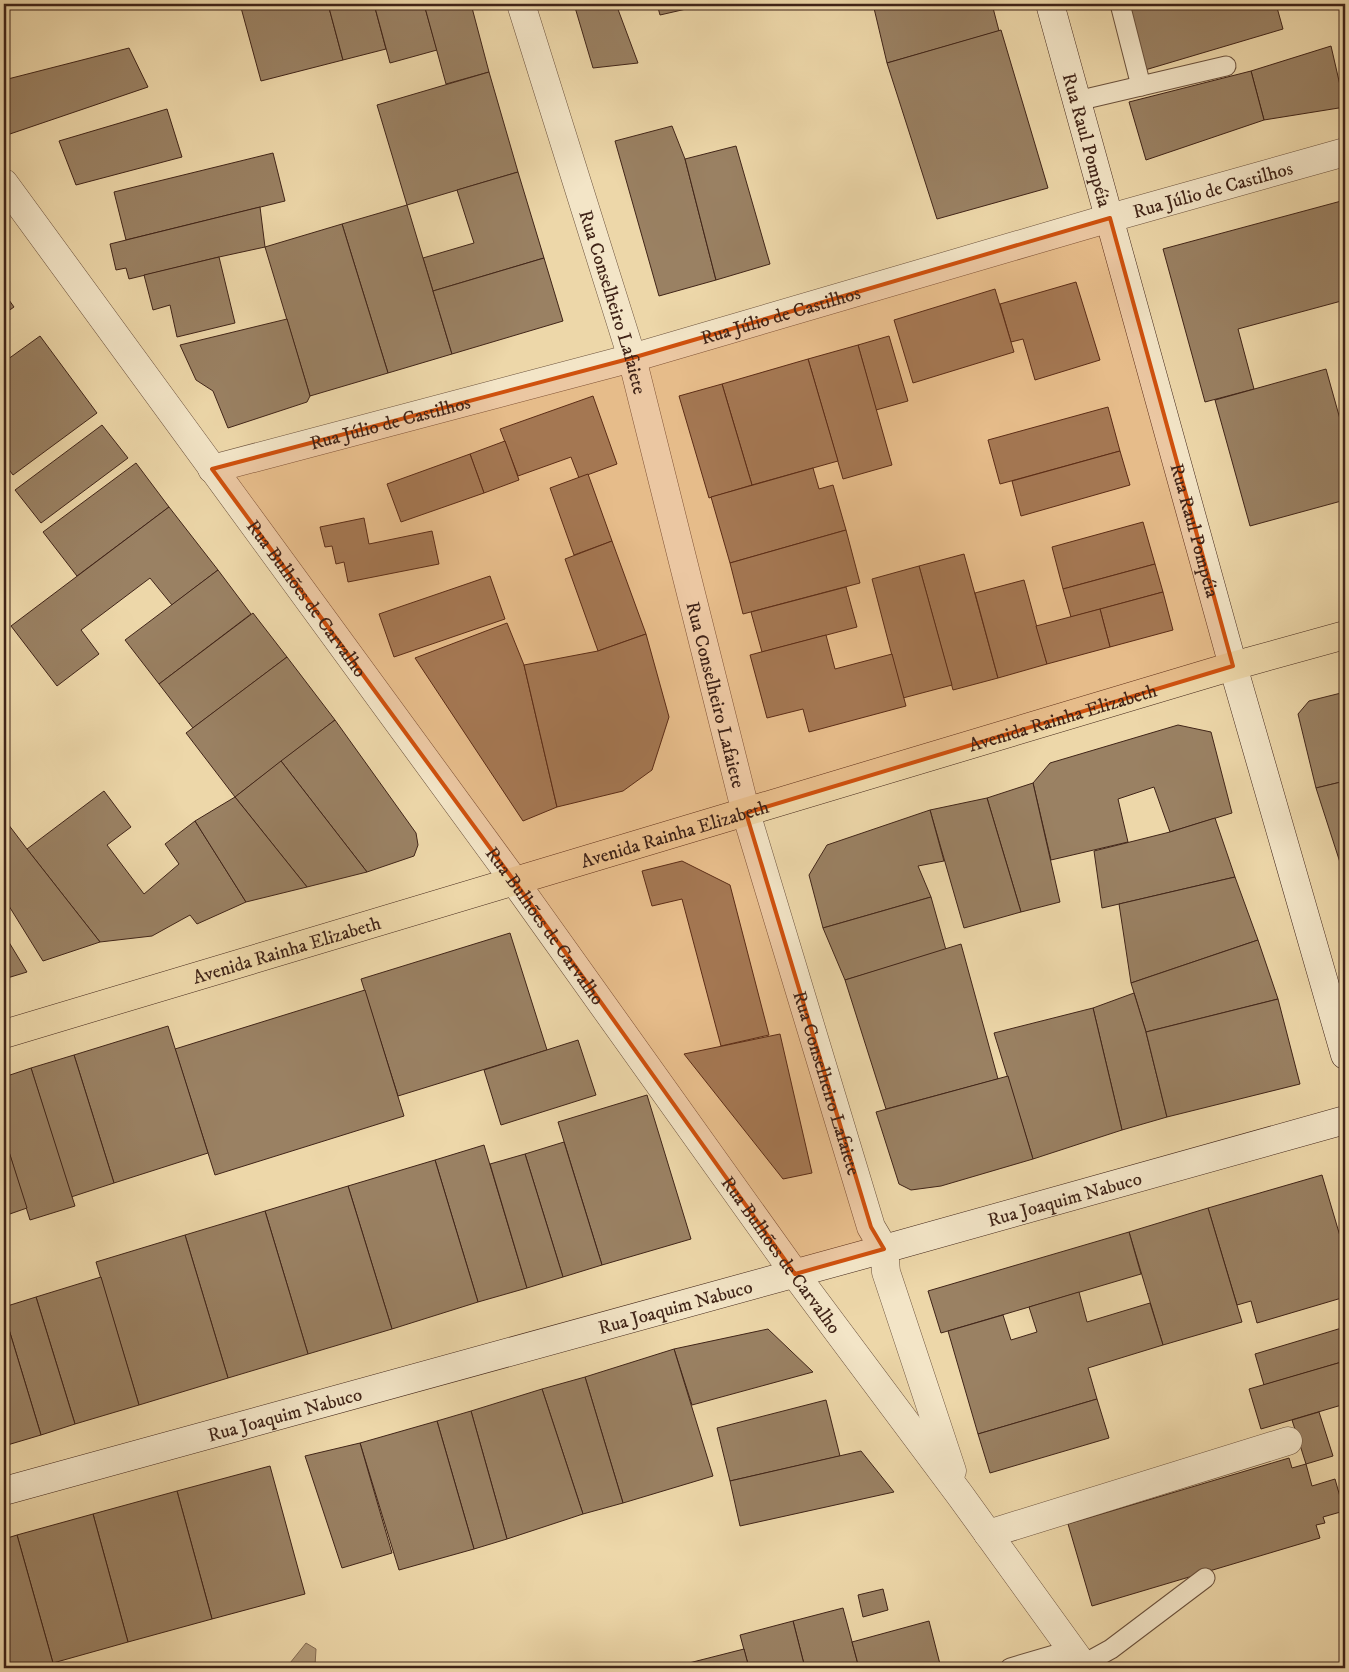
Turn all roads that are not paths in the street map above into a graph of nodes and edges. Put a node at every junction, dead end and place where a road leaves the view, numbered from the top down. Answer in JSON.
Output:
{"nodes":[{"id":1,"x":521,"y":4,"type":"edge"},
{"id":2,"x":1050,"y":4,"type":"edge"},
{"id":3,"x":1120,"y":4,"type":"edge"},
{"id":4,"x":1226,"y":66,"type":"dead end"},
{"id":5,"x":1141,"y":86,"type":"junction"},
{"id":6,"x":1077,"y":101,"type":"junction"},
{"id":7,"x":1345,"y":152,"type":"edge"},
{"id":8,"x":4,"y":183,"type":"edge"},
{"id":9,"x":1110,"y":218,"type":"junction"},
{"id":10,"x":632,"y":358,"type":"junction"},
{"id":11,"x":212,"y":469,"type":"junction"},
{"id":12,"x":1345,"y":635,"type":"edge"},
{"id":13,"x":1233,"y":666,"type":"junction"},
{"id":14,"x":746,"y":813,"type":"junction"},
{"id":15,"x":515,"y":882,"type":"junction"},
{"id":16,"x":4,"y":1034,"type":"edge"},
{"id":17,"x":1345,"y":1055,"type":"edge"},
{"id":18,"x":1345,"y":1120,"type":"edge"},
{"id":19,"x":884,"y":1249,"type":"junction"},
{"id":20,"x":795,"y":1274,"type":"junction"},
{"id":21,"x":1288,"y":1441,"type":"dead end"},
{"id":22,"x":4,"y":1491,"type":"edge"},
{"id":23,"x":960,"y":1495,"type":"junction"},
{"id":24,"x":988,"y":1534,"type":"junction"},
{"id":25,"x":1205,"y":1578,"type":"dead end"},
{"id":26,"x":1080,"y":1661,"type":"edge"},
{"id":27,"x":1010,"y":1668,"type":"edge"}],
"edges":[{"from":1,"to":10,"type":"street","name":"Rua Conselheiro Lafaiete"},
{"from":2,"to":6,"type":"street","name":"Rua Raul Pompéia"},
{"from":3,"to":5,"type":"lane"},
{"from":4,"to":5,"type":"lane"},
{"from":5,"to":6,"type":"lane"},
{"from":6,"to":9,"type":"street","name":"Rua Raul Pompéia"},
{"from":7,"to":9,"type":"street","name":"Rua Júlio de Castilhos"},
{"from":8,"to":11,"type":"street","name":"Rua Bulhões de Carvalho"},
{"from":9,"to":10,"type":"street","name":"Rua Júlio de Castilhos"},
{"from":9,"to":13,"type":"street","name":"Rua Raul Pompéia"},
{"from":10,"to":11,"type":"street","name":"Rua Júlio de Castilhos"},
{"from":10,"to":14,"type":"street","name":"Rua Conselheiro Lafaiete"},
{"from":11,"to":15,"type":"street","name":"Rua Bulhões de Carvalho"},
{"from":12,"to":13,"type":"highway","name":"Avenida Rainha Elizabeth"},
{"from":13,"to":14,"type":"highway","name":"Avenida Rainha Elizabeth"},
{"from":13,"to":17,"type":"street","name":"Rua Raul Pompéia"},
{"from":14,"to":15,"type":"highway","name":"Avenida Rainha Elizabeth"},
{"from":14,"to":19,"type":"street","name":"Rua Conselheiro Lafaiete"},
{"from":15,"to":16,"type":"highway","name":"Avenida Rainha Elizabeth"},
{"from":15,"to":20,"type":"street","name":"Rua Bulhões de Carvalho"},
{"from":18,"to":19,"type":"street","name":"Rua Joaquim Nabuco"},
{"from":19,"to":20,"type":"street","name":"Rua Joaquim Nabuco"},
{"from":19,"to":23,"type":"street","name":"Rua Conselheiro Lafaiete"},
{"from":20,"to":22,"type":"street","name":"Rua Joaquim Nabuco"},
{"from":20,"to":23,"type":"street","name":"Rua Bulhões de Carvalho"},
{"from":21,"to":24,"type":"street"},
{"from":23,"to":24,"type":"street","name":"Rua Bulhões de Carvalho"},
{"from":24,"to":26,"type":"street","name":"Rua Bulhões de Carvalho"},
{"from":25,"to":26,"type":"lane"},
{"from":26,"to":27,"type":"lane"}]}
